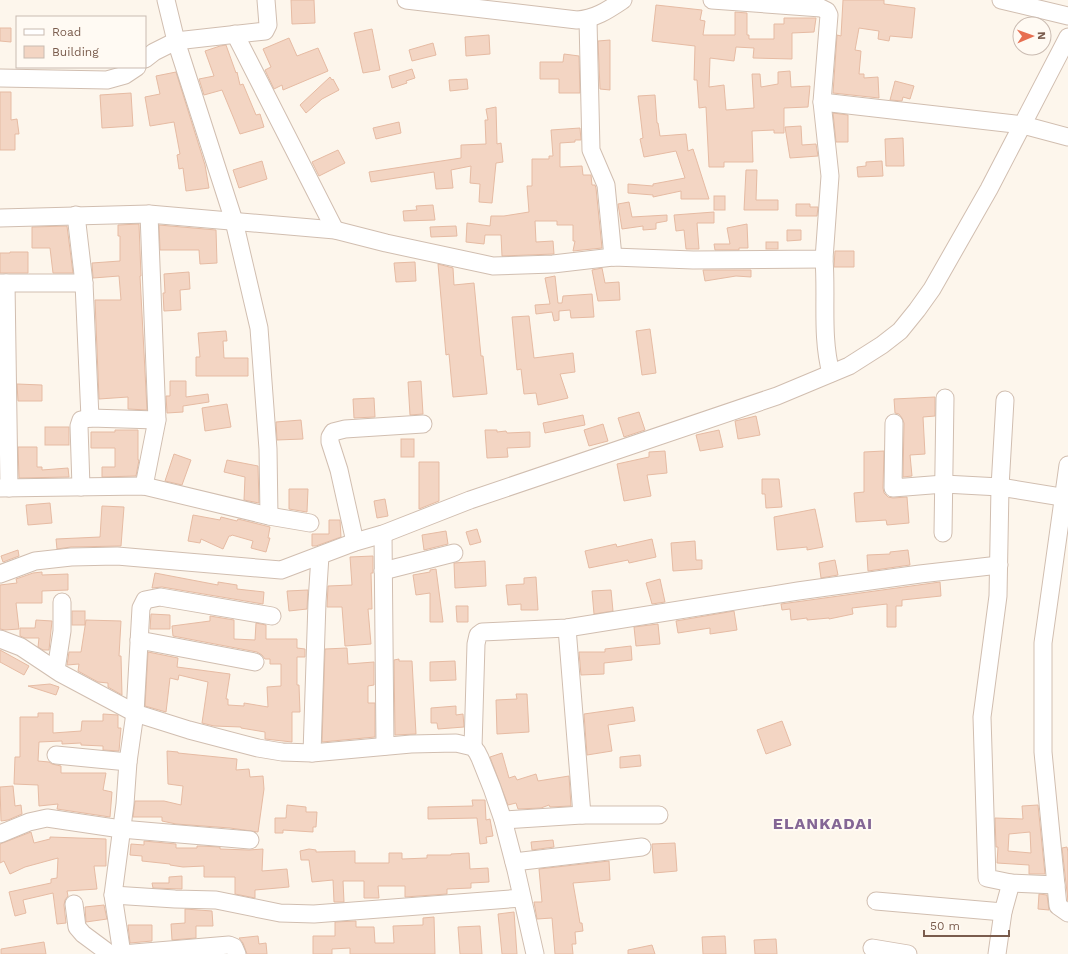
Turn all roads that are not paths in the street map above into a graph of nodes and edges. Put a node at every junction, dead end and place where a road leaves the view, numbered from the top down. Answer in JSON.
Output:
{"nodes":[{"id":1,"x":166,"y":0,"type":"edge"},
{"id":2,"x":266,"y":0,"type":"edge"},
{"id":3,"x":406,"y":0,"type":"edge"},
{"id":4,"x":623,"y":0,"type":"edge"},
{"id":5,"x":712,"y":0,"type":"edge"},
{"id":6,"x":1001,"y":0,"type":"edge"},
{"id":7,"x":786,"y":3,"type":"edge"},
{"id":8,"x":1068,"y":16,"type":"edge"},
{"id":9,"x":588,"y":20,"type":"junction"},
{"id":10,"x":235,"y":34,"type":"junction"},
{"id":11,"x":1068,"y":37,"type":"edge"},
{"id":12,"x":176,"y":41,"type":"junction"},
{"id":13,"x":146,"y":58,"type":"edge"},
{"id":14,"x":136,"y":68,"type":"edge"},
{"id":15,"x":0,"y":78,"type":"edge"},
{"id":16,"x":822,"y":102,"type":"junction"},
{"id":17,"x":1023,"y":125,"type":"junction"},
{"id":18,"x":1068,"y":137,"type":"edge"},
{"id":19,"x":149,"y":214,"type":"junction"},
{"id":20,"x":76,"y":216,"type":"junction"},
{"id":21,"x":0,"y":218,"type":"edge"},
{"id":22,"x":234,"y":221,"type":"junction"},
{"id":23,"x":335,"y":230,"type":"junction"},
{"id":24,"x":613,"y":257,"type":"junction"},
{"id":25,"x":824,"y":259,"type":"junction"},
{"id":26,"x":3,"y":283,"type":"edge"},
{"id":27,"x":84,"y":283,"type":"junction"},
{"id":28,"x":831,"y":374,"type":"junction"},
{"id":29,"x":945,"y":398,"type":"dead end"},
{"id":30,"x":1005,"y":400,"type":"dead end"},
{"id":31,"x":90,"y":418,"type":"junction"},
{"id":32,"x":156,"y":420,"type":"junction"},
{"id":33,"x":894,"y":423,"type":"dead end"},
{"id":34,"x":423,"y":424,"type":"dead end"},
{"id":35,"x":1068,"y":465,"type":"edge"},
{"id":36,"x":944,"y":484,"type":"junction"},
{"id":37,"x":144,"y":486,"type":"junction"},
{"id":38,"x":81,"y":487,"type":"junction"},
{"id":39,"x":1000,"y":487,"type":"junction"},
{"id":40,"x":4,"y":488,"type":"edge"},
{"id":41,"x":1066,"y":497,"type":"edge"},
{"id":42,"x":268,"y":516,"type":"junction"},
{"id":43,"x":310,"y":523,"type":"dead end"},
{"id":44,"x":943,"y":533,"type":"dead end"},
{"id":45,"x":383,"y":534,"type":"junction"},
{"id":46,"x":355,"y":542,"type":"junction"},
{"id":47,"x":454,"y":553,"type":"dead end"},
{"id":48,"x":320,"y":556,"type":"junction"},
{"id":49,"x":999,"y":565,"type":"junction"},
{"id":50,"x":383,"y":571,"type":"junction"},
{"id":51,"x":0,"y":574,"type":"edge"},
{"id":52,"x":62,"y":602,"type":"dead end"},
{"id":53,"x":272,"y":616,"type":"dead end"},
{"id":54,"x":567,"y":628,"type":"junction"},
{"id":55,"x":0,"y":639,"type":"edge"},
{"id":56,"x":139,"y":640,"type":"junction"},
{"id":57,"x":255,"y":662,"type":"dead end"},
{"id":58,"x":56,"y":670,"type":"junction"},
{"id":59,"x":135,"y":713,"type":"junction"},
{"id":60,"x":385,"y":746,"type":"junction"},
{"id":61,"x":473,"y":747,"type":"junction"},
{"id":62,"x":312,"y":753,"type":"junction"},
{"id":63,"x":56,"y":755,"type":"dead end"},
{"id":64,"x":128,"y":762,"type":"junction"},
{"id":65,"x":582,"y":815,"type":"junction"},
{"id":66,"x":659,"y":815,"type":"dead end"},
{"id":67,"x":503,"y":820,"type":"junction"},
{"id":68,"x":121,"y":829,"type":"junction"},
{"id":69,"x":0,"y":834,"type":"edge"},
{"id":70,"x":250,"y":840,"type":"dead end"},
{"id":71,"x":642,"y":847,"type":"dead end"},
{"id":72,"x":514,"y":862,"type":"junction"},
{"id":73,"x":1006,"y":882,"type":"junction"},
{"id":74,"x":1056,"y":885,"type":"junction"},
{"id":75,"x":113,"y":895,"type":"junction"},
{"id":76,"x":522,"y":898,"type":"junction"},
{"id":77,"x":876,"y":900,"type":"dead end"},
{"id":78,"x":74,"y":904,"type":"dead end"},
{"id":79,"x":1003,"y":912,"type":"junction"},
{"id":80,"x":1068,"y":913,"type":"edge"},
{"id":81,"x":872,"y":948,"type":"dead end"},
{"id":82,"x":110,"y":954,"type":"edge"},
{"id":83,"x":122,"y":954,"type":"edge"},
{"id":84,"x":237,"y":954,"type":"edge"},
{"id":85,"x":535,"y":954,"type":"edge"},
{"id":86,"x":908,"y":954,"type":"edge"},
{"id":87,"x":997,"y":954,"type":"edge"}],
"edges":[{"from":1,"to":12,"type":"street"},
{"from":2,"to":10,"type":"street"},
{"from":3,"to":9,"type":"street"},
{"from":4,"to":9,"type":"street"},
{"from":5,"to":7,"type":"street"},
{"from":6,"to":8,"type":"street"},
{"from":7,"to":16,"type":"street"},
{"from":9,"to":24,"type":"street"},
{"from":10,"to":12,"type":"street"},
{"from":10,"to":23,"type":"street"},
{"from":11,"to":17,"type":"street"},
{"from":12,"to":13,"type":"street"},
{"from":12,"to":22,"type":"street"},
{"from":14,"to":15,"type":"street"},
{"from":16,"to":17,"type":"street"},
{"from":16,"to":25,"type":"street"},
{"from":17,"to":18,"type":"street"},
{"from":17,"to":28,"type":"street"},
{"from":19,"to":20,"type":"street"},
{"from":19,"to":22,"type":"street"},
{"from":19,"to":32,"type":"street"},
{"from":20,"to":21,"type":"street"},
{"from":20,"to":27,"type":"street"},
{"from":22,"to":23,"type":"street"},
{"from":22,"to":42,"type":"street"},
{"from":23,"to":24,"type":"street"},
{"from":24,"to":25,"type":"street"},
{"from":25,"to":28,"type":"street"},
{"from":26,"to":27,"type":"street"},
{"from":26,"to":40,"type":"street"},
{"from":27,"to":31,"type":"street"},
{"from":28,"to":45,"type":"street"},
{"from":29,"to":36,"type":"street"},
{"from":30,"to":39,"type":"street"},
{"from":31,"to":32,"type":"street"},
{"from":31,"to":38,"type":"street"},
{"from":32,"to":37,"type":"street"},
{"from":33,"to":36,"type":"street"},
{"from":34,"to":46,"type":"street"},
{"from":35,"to":41,"type":"street"},
{"from":36,"to":39,"type":"street"},
{"from":36,"to":44,"type":"street"},
{"from":37,"to":38,"type":"street"},
{"from":37,"to":42,"type":"street"},
{"from":38,"to":40,"type":"street"},
{"from":39,"to":41,"type":"street"},
{"from":39,"to":49,"type":"street"},
{"from":41,"to":74,"type":"street"},
{"from":42,"to":43,"type":"street"},
{"from":45,"to":46,"type":"street"},
{"from":45,"to":50,"type":"street"},
{"from":46,"to":48,"type":"street"},
{"from":47,"to":50,"type":"street"},
{"from":48,"to":51,"type":"street"},
{"from":48,"to":62,"type":"street"},
{"from":49,"to":54,"type":"street"},
{"from":49,"to":73,"type":"street"},
{"from":50,"to":60,"type":"street"},
{"from":52,"to":58,"type":"street"},
{"from":53,"to":56,"type":"street"},
{"from":54,"to":61,"type":"street"},
{"from":54,"to":65,"type":"street"},
{"from":55,"to":58,"type":"street"},
{"from":56,"to":57,"type":"street"},
{"from":56,"to":59,"type":"street"},
{"from":58,"to":59,"type":"street"},
{"from":59,"to":62,"type":"street"},
{"from":59,"to":64,"type":"street"},
{"from":60,"to":61,"type":"street"},
{"from":60,"to":62,"type":"street"},
{"from":61,"to":67,"type":"street"},
{"from":63,"to":64,"type":"street"},
{"from":64,"to":68,"type":"street"},
{"from":65,"to":66,"type":"street"},
{"from":65,"to":67,"type":"street"},
{"from":67,"to":72,"type":"street"},
{"from":68,"to":69,"type":"street"},
{"from":68,"to":70,"type":"street"},
{"from":68,"to":75,"type":"street"},
{"from":71,"to":72,"type":"street"},
{"from":72,"to":76,"type":"street"},
{"from":73,"to":74,"type":"street"},
{"from":73,"to":79,"type":"street"},
{"from":74,"to":80,"type":"street"},
{"from":75,"to":76,"type":"street"},
{"from":75,"to":83,"type":"street"},
{"from":76,"to":85,"type":"street"},
{"from":77,"to":79,"type":"street"},
{"from":78,"to":82,"type":"street"},
{"from":79,"to":87,"type":"street"},
{"from":81,"to":86,"type":"street"},
{"from":83,"to":84,"type":"street"}]}
